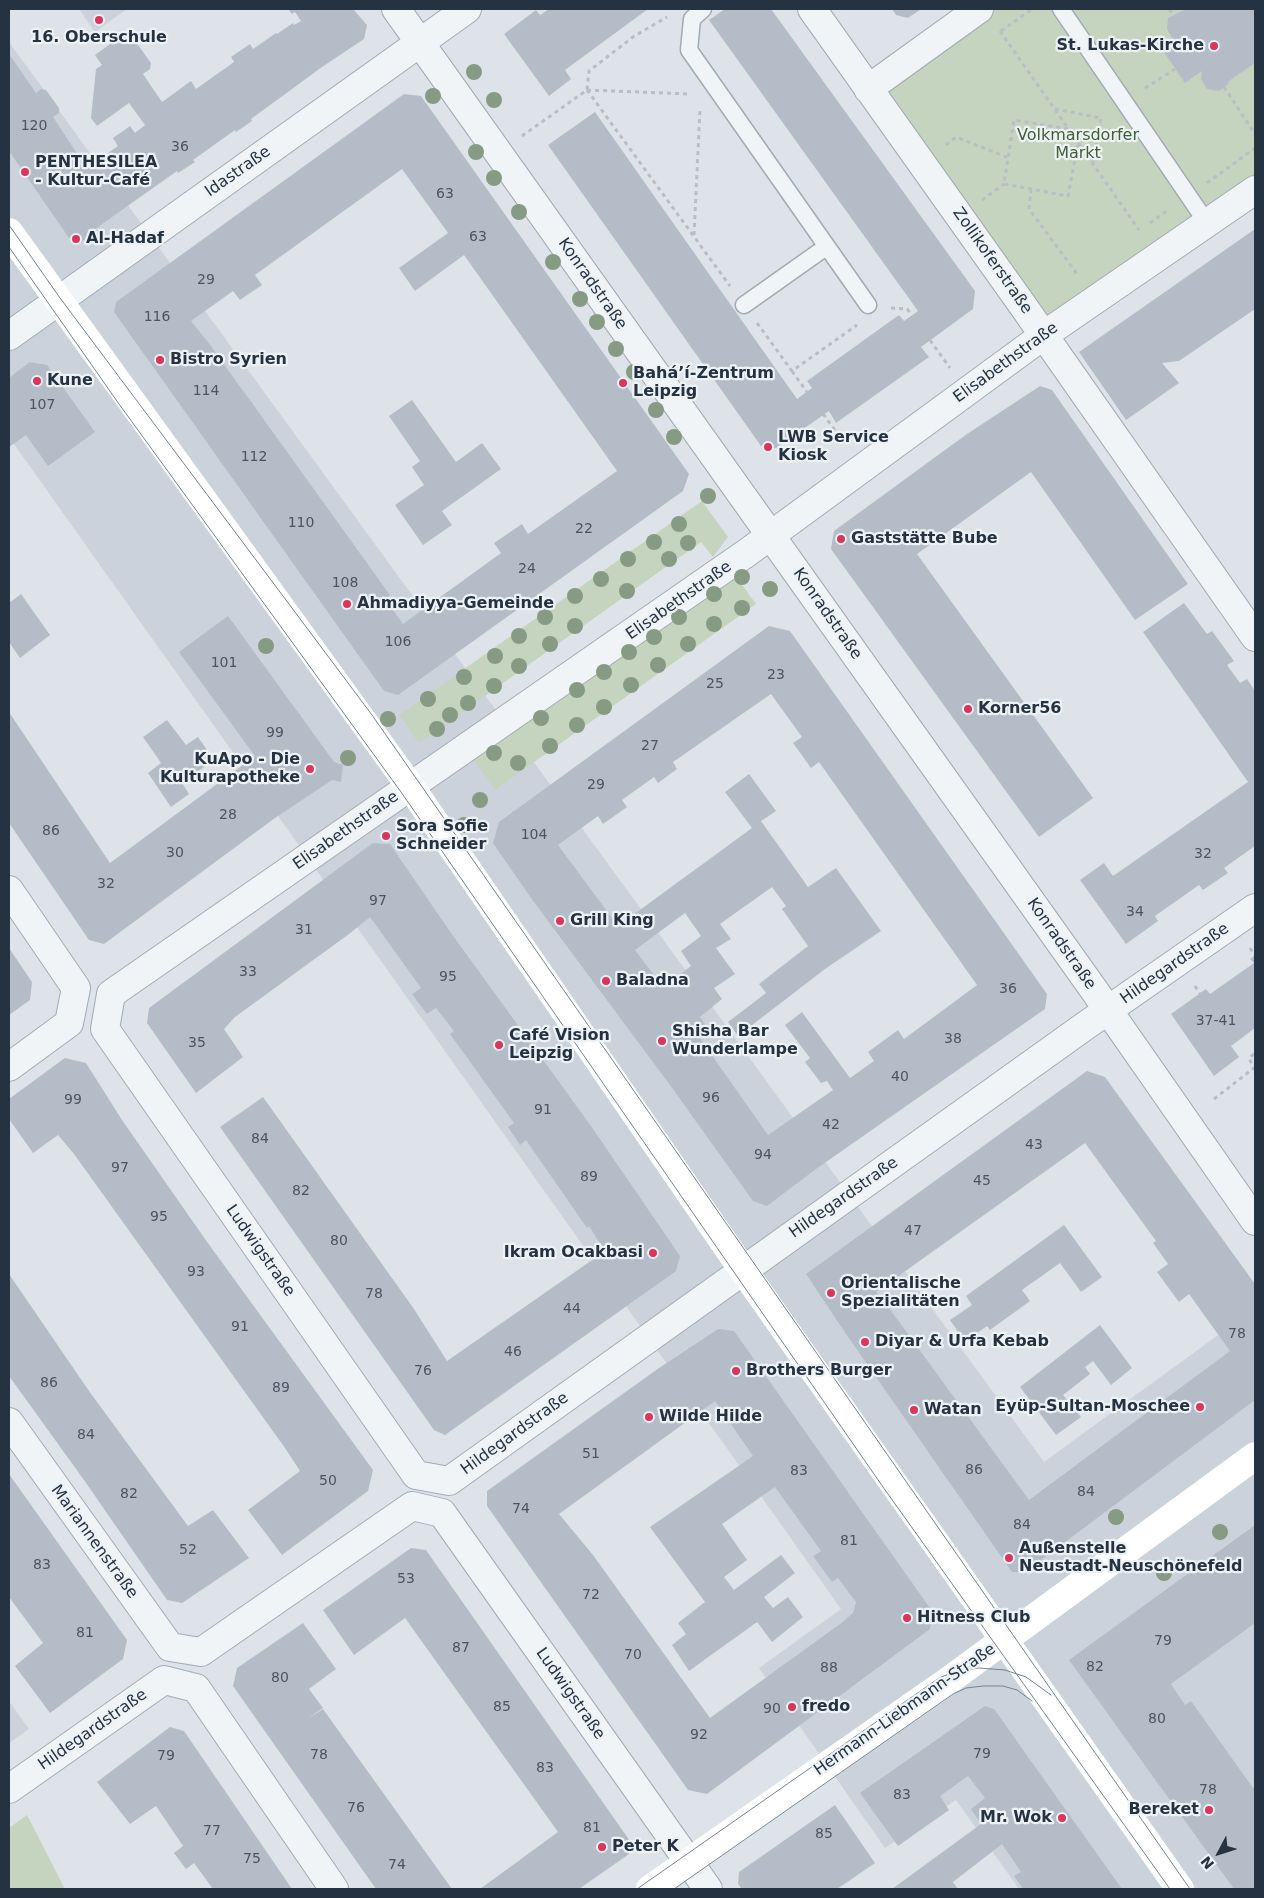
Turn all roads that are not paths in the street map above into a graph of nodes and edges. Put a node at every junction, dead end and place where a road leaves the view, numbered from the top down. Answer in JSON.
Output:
{"nodes":[{"id":1,"x":396,"y":9,"type":"edge"},
{"id":2,"x":467,"y":9,"type":"edge"},
{"id":3,"x":812,"y":9,"type":"edge"},
{"id":4,"x":979,"y":9,"type":"edge"},
{"id":5,"x":1061,"y":9,"type":"edge"},
{"id":6,"x":702,"y":10,"type":"edge"},
{"id":7,"x":419,"y":42,"type":"junction"},
{"id":8,"x":868,"y":89,"type":"junction"},
{"id":9,"x":1255,"y":190,"type":"edge"},
{"id":10,"x":1207,"y":223,"type":"junction"},
{"id":11,"x":9,"y":232,"type":"edge"},
{"id":12,"x":826,"y":247,"type":"junction"},
{"id":13,"x":58,"y":300,"type":"junction"},
{"id":14,"x":744,"y":305,"type":"road end"},
{"id":15,"x":868,"y":306,"type":"road end"},
{"id":16,"x":1044,"y":335,"type":"junction"},
{"id":17,"x":9,"y":336,"type":"edge"},
{"id":18,"x":771,"y":536,"type":"junction"},
{"id":19,"x":1255,"y":637,"type":"edge"},
{"id":20,"x":410,"y":786,"type":"junction"},
{"id":21,"x":9,"y":890,"type":"edge"},
{"id":22,"x":1255,"y":908,"type":"edge"},
{"id":23,"x":1108,"y":1010,"type":"junction"},
{"id":24,"x":108,"y":1011,"type":"joint"},
{"id":25,"x":9,"y":1067,"type":"edge"},
{"id":26,"x":1255,"y":1221,"type":"edge"},
{"id":27,"x":744,"y":1270,"type":"junction"},
{"id":28,"x":9,"y":1422,"type":"edge"},
{"id":29,"x":1255,"y":1456,"type":"edge"},
{"id":30,"x":432,"y":1478,"type":"joint"},
{"id":31,"x":425,"y":1510,"type":"joint"},
{"id":32,"x":1005,"y":1640,"type":"junction"},
{"id":33,"x":9,"y":1789,"type":"edge"},
{"id":34,"x":688,"y":1861,"type":"junction"},
{"id":35,"x":334,"y":1889,"type":"edge"},
{"id":36,"x":650,"y":1889,"type":"edge"},
{"id":37,"x":708,"y":1889,"type":"edge"},
{"id":38,"x":1180,"y":1889,"type":"edge"}],
"edges":[{"from":1,"to":7,"type":"street","name":"Konradstraße"},
{"from":2,"to":7,"type":"street","name":"Idastraße"},
{"from":3,"to":8,"type":"street","name":"Zollikoferstraße"},
{"from":4,"to":8,"type":"street"},
{"from":5,"to":10,"type":"lane"},
{"from":6,"to":12,"type":"lane"},
{"from":7,"to":13,"type":"street","name":"Idastraße"},
{"from":7,"to":18,"type":"street","name":"Konradstraße"},
{"from":8,"to":16,"type":"street","name":"Zollikoferstraße"},
{"from":9,"to":10,"type":"street","name":"Elisabethstraße"},
{"from":10,"to":16,"type":"street","name":"Elisabethstraße"},
{"from":11,"to":13,"type":"main road"},
{"from":12,"to":14,"type":"lane"},
{"from":12,"to":15,"type":"lane"},
{"from":13,"to":17,"type":"street","name":"Idastraße"},
{"from":13,"to":20,"type":"main road"},
{"from":16,"to":18,"type":"street","name":"Elisabethstraße"},
{"from":16,"to":19,"type":"street","name":"Zollikoferstraße"},
{"from":18,"to":20,"type":"street","name":"Elisabethstraße"},
{"from":18,"to":23,"type":"street","name":"Konradstraße"},
{"from":20,"to":24,"type":"street","name":"Elisabethstraße"},
{"from":20,"to":27,"type":"main road"},
{"from":21,"to":25,"type":"street"},
{"from":22,"to":23,"type":"street","name":"Hildegardstraße"},
{"from":23,"to":26,"type":"street","name":"Konradstraße"},
{"from":23,"to":27,"type":"street","name":"Hildegardstraße"},
{"from":24,"to":30,"type":"street","name":"Ludwigstraße"},
{"from":27,"to":30,"type":"street","name":"Hildegardstraße"},
{"from":27,"to":32,"type":"main road"},
{"from":28,"to":31,"type":"street","name":"Mariannenstraße"},
{"from":29,"to":32,"type":"main road","name":"Hermann-Liebmann-Straße"},
{"from":31,"to":34,"type":"street","name":"Ludwigstraße"},
{"from":32,"to":34,"type":"main road","name":"Hermann-Liebmann-Straße"},
{"from":32,"to":38,"type":"main road"},
{"from":33,"to":35,"type":"street","name":"Hildegardstraße"},
{"from":34,"to":36,"type":"main road","name":"Hermann-Liebmann-Straße"},
{"from":34,"to":37,"type":"street","name":"Ludwigstraße"}]}
